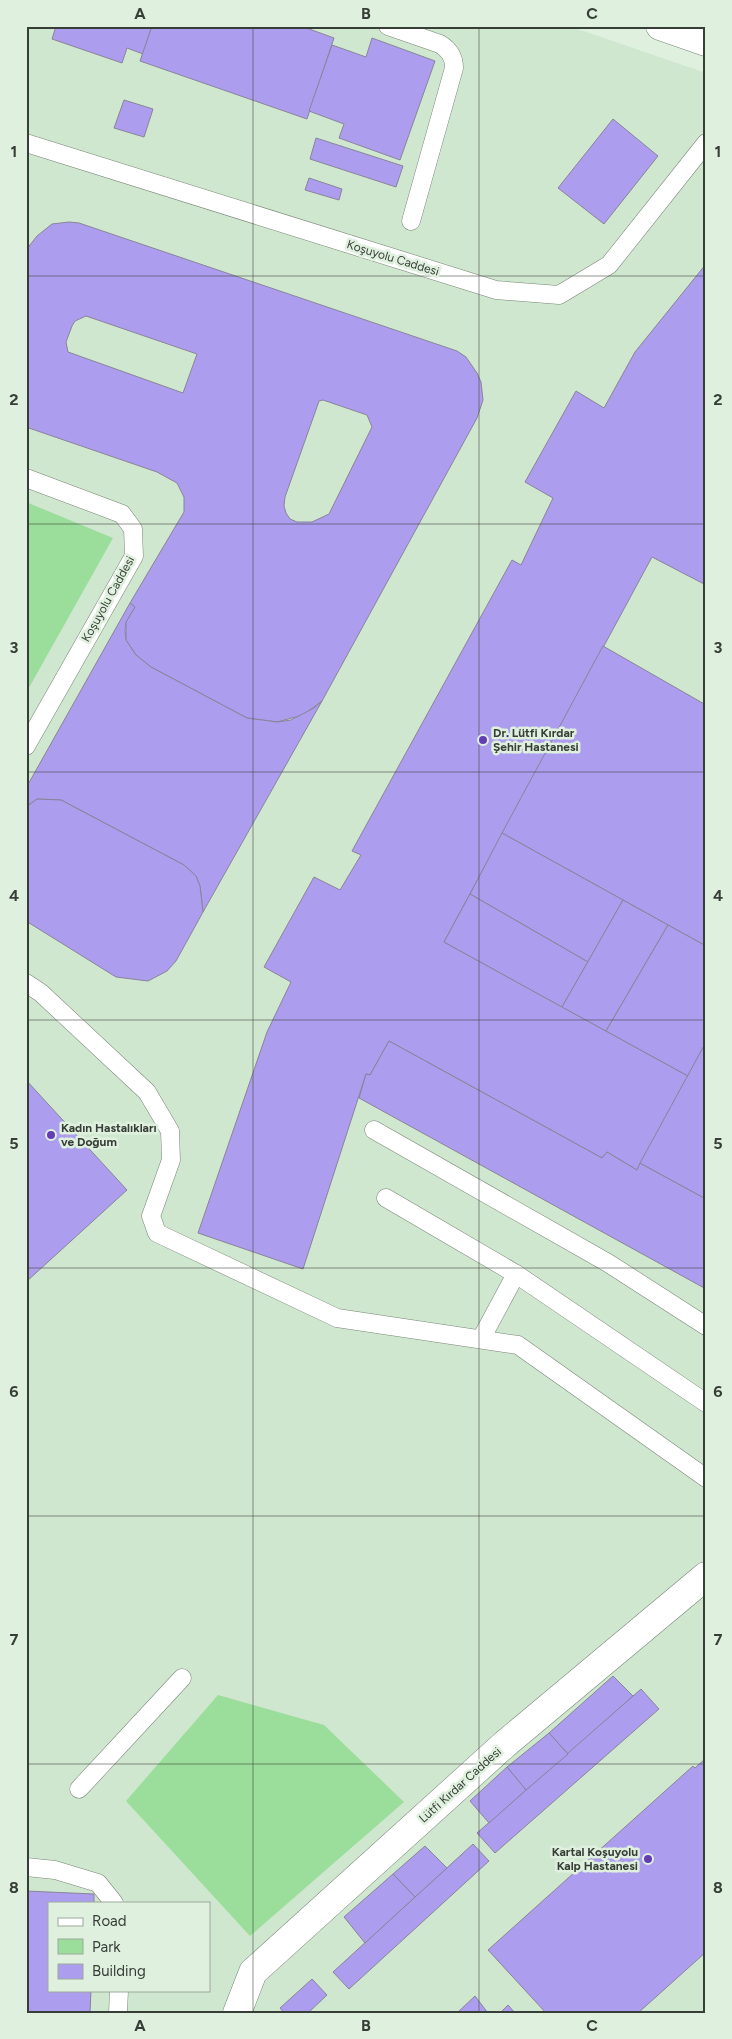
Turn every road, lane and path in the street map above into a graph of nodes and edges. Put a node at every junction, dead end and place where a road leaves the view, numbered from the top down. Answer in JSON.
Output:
{"nodes":[{"id":1,"x":388,"y":26,"type":"edge"},
{"id":2,"x":660,"y":26,"type":"edge"},
{"id":3,"x":706,"y":42,"type":"edge"},
{"id":4,"x":26,"y":142,"type":"edge"},
{"id":5,"x":706,"y":143,"type":"edge"},
{"id":6,"x":411,"y":221,"type":"dead end"},
{"id":7,"x":26,"y":478,"type":"edge"},
{"id":8,"x":26,"y":746,"type":"edge"},
{"id":9,"x":26,"y":983,"type":"edge"},
{"id":10,"x":374,"y":1130,"type":"dead end"},
{"id":11,"x":386,"y":1198,"type":"dead end"},
{"id":12,"x":516,"y":1274,"type":"junction"},
{"id":13,"x":706,"y":1326,"type":"edge"},
{"id":14,"x":481,"y":1339,"type":"junction"},
{"id":15,"x":706,"y":1403,"type":"edge"},
{"id":16,"x":706,"y":1478,"type":"edge"},
{"id":17,"x":706,"y":1576,"type":"edge"},
{"id":18,"x":182,"y":1678,"type":"dead end"},
{"id":19,"x":79,"y":1789,"type":"dead end"},
{"id":20,"x":26,"y":1867,"type":"edge"},
{"id":21,"x":113,"y":1902,"type":"edge"},
{"id":22,"x":119,"y":1992,"type":"edge"},
{"id":23,"x":118,"y":2013,"type":"edge"},
{"id":24,"x":237,"y":2013,"type":"edge"}],
"edges":[{"from":1,"to":6,"type":"lane"},
{"from":2,"to":3,"type":"street"},
{"from":4,"to":5,"type":"lane","name":"Koşuyolu Caddesi"},
{"from":7,"to":8,"type":"lane","name":"Koşuyolu Caddesi"},
{"from":9,"to":14,"type":"lane"},
{"from":10,"to":13,"type":"lane"},
{"from":11,"to":12,"type":"lane"},
{"from":12,"to":14,"type":"lane"},
{"from":12,"to":15,"type":"lane"},
{"from":14,"to":16,"type":"lane"},
{"from":17,"to":24,"type":"street","name":"Lütfi Kırdar Caddesi"},
{"from":18,"to":19,"type":"lane"},
{"from":20,"to":21,"type":"lane"},
{"from":22,"to":23,"type":"lane"}]}
